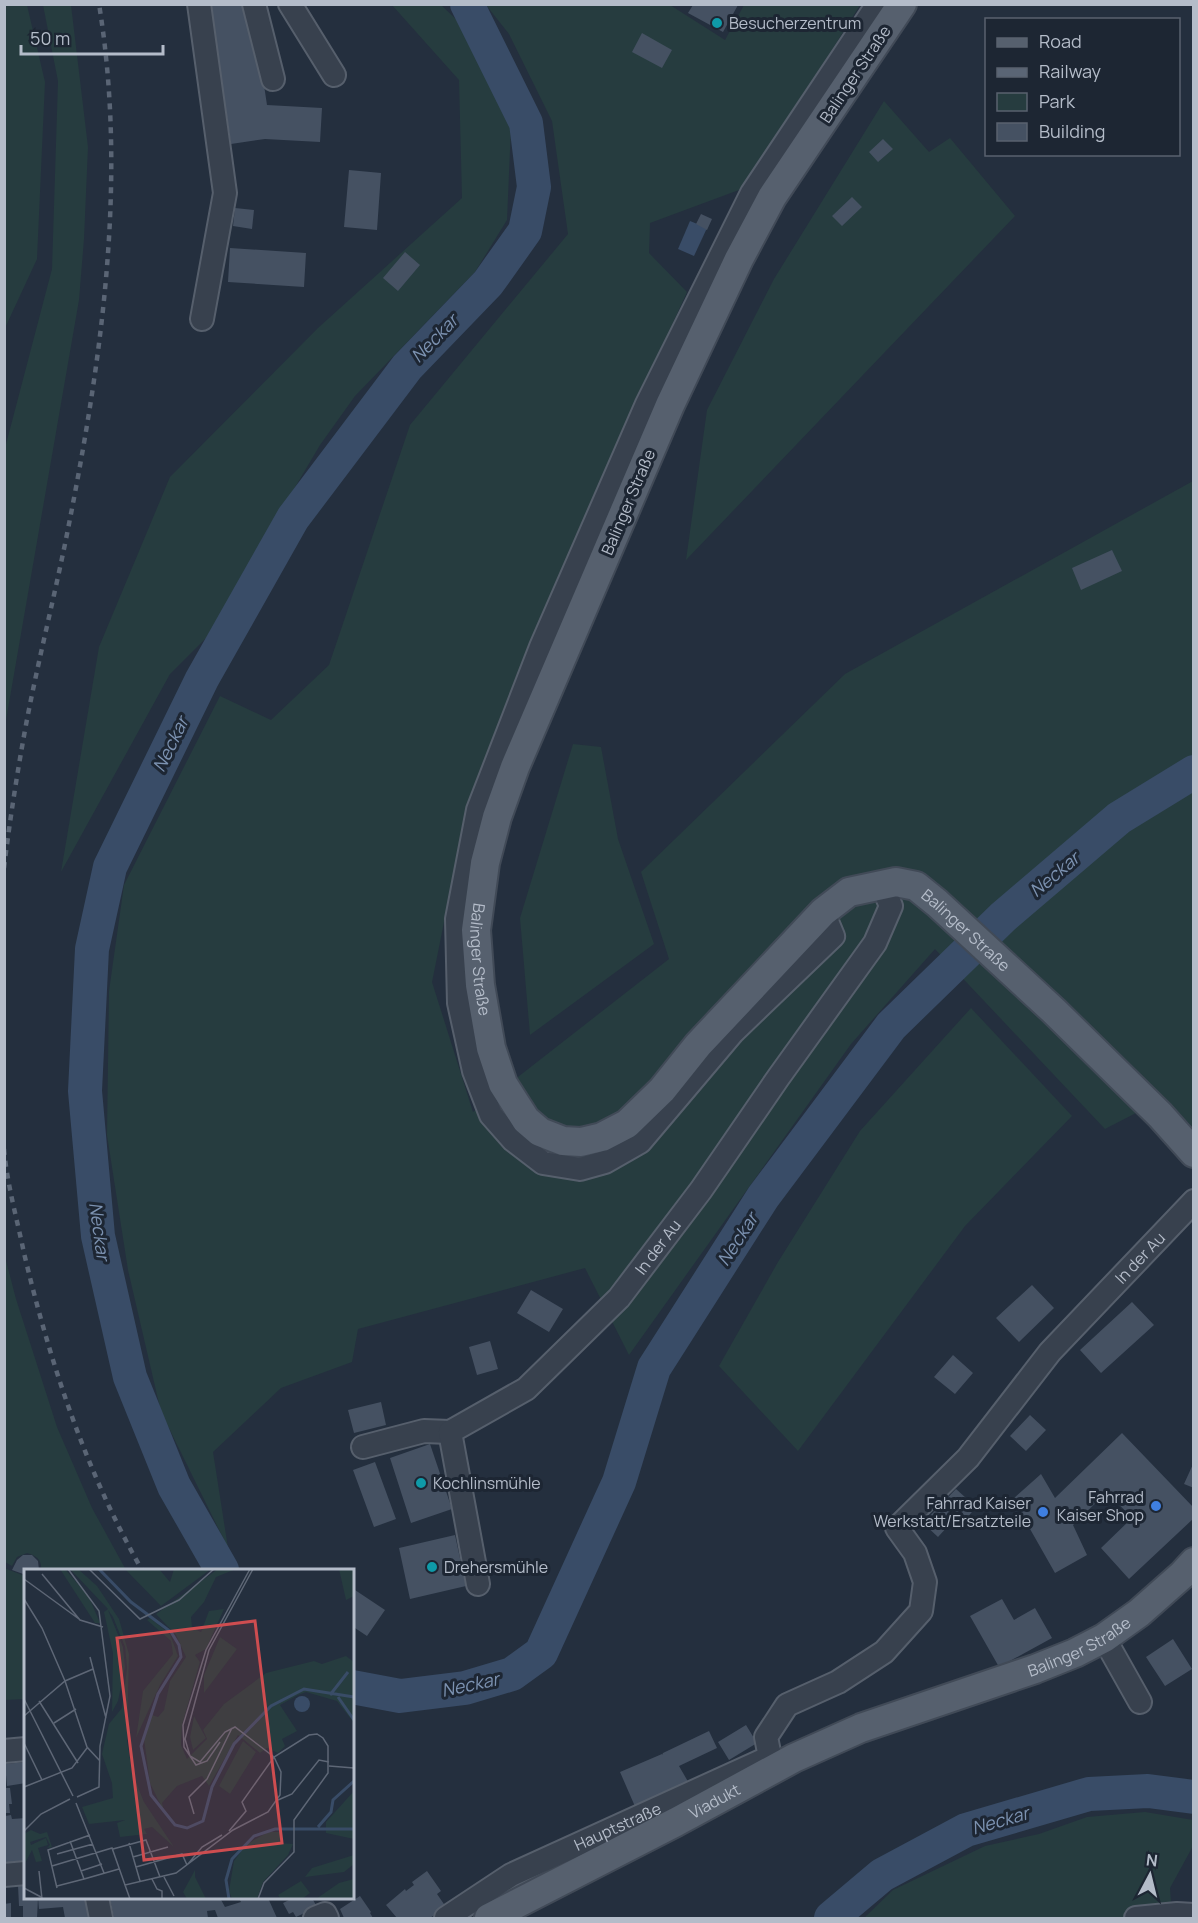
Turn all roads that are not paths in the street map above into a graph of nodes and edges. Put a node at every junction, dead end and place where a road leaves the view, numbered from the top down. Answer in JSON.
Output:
{"nodes":[{"id":1,"x":199,"y":4,"type":"edge"},
{"id":2,"x":254,"y":4,"type":"edge"},
{"id":3,"x":290,"y":4,"type":"edge"},
{"id":4,"x":878,"y":4,"type":"edge"},
{"id":5,"x":902,"y":4,"type":"edge"},
{"id":6,"x":334,"y":75,"type":"dead end"},
{"id":7,"x":273,"y":79,"type":"dead end"},
{"id":8,"x":202,"y":319,"type":"dead end"},
{"id":9,"x":882,"y":885,"type":"junction"},
{"id":10,"x":823,"y":912,"type":"junction"},
{"id":11,"x":1194,"y":1153,"type":"edge"},
{"id":12,"x":1194,"y":1201,"type":"edge"},
{"id":13,"x":450,"y":1432,"type":"junction"},
{"id":14,"x":363,"y":1447,"type":"dead end"},
{"id":15,"x":897,"y":1528,"type":"joint"},
{"id":16,"x":1194,"y":1562,"type":"edge"},
{"id":17,"x":478,"y":1584,"type":"dead end"},
{"id":18,"x":1104,"y":1638,"type":"junction"},
{"id":19,"x":945,"y":1699,"type":"joint"},
{"id":20,"x":1140,"y":1702,"type":"dead end"},
{"id":21,"x":24,"y":1749,"type":"edge"},
{"id":22,"x":4,"y":1751,"type":"edge"},
{"id":23,"x":24,"y":1873,"type":"edge"},
{"id":24,"x":4,"y":1875,"type":"edge"},
{"id":25,"x":97,"y":1899,"type":"edge"},
{"id":26,"x":1194,"y":1915,"type":"edge"},
{"id":27,"x":101,"y":1918,"type":"edge"},
{"id":28,"x":315,"y":1918,"type":"edge"},
{"id":29,"x":327,"y":1918,"type":"edge"},
{"id":30,"x":446,"y":1918,"type":"edge"},
{"id":31,"x":489,"y":1918,"type":"edge"},
{"id":32,"x":1136,"y":1918,"type":"edge"}],
"edges":[{"from":1,"to":8,"type":"street"},
{"from":2,"to":7,"type":"street"},
{"from":3,"to":6,"type":"street"},
{"from":4,"to":10,"type":"street"},
{"from":5,"to":10,"type":"main road","name":"Balinger Straße"},
{"from":9,"to":10,"type":"main road","name":"Balinger Straße"},
{"from":9,"to":11,"type":"main road","name":"Balinger Straße"},
{"from":9,"to":13,"type":"street","name":"In der Au"},
{"from":12,"to":15,"type":"street","name":"In der Au"},
{"from":13,"to":14,"type":"street"},
{"from":13,"to":17,"type":"street"},
{"from":15,"to":30,"type":"street","name":"Hauptstraße"},
{"from":16,"to":18,"type":"main road","name":"Balinger Straße"},
{"from":18,"to":19,"type":"main road","name":"Balinger Straße"},
{"from":18,"to":20,"type":"street"},
{"from":19,"to":31,"type":"main road","name":"Viadukt"},
{"from":21,"to":22,"type":"street"},
{"from":23,"to":24,"type":"street"},
{"from":25,"to":27,"type":"street"},
{"from":26,"to":32,"type":"street"},
{"from":28,"to":29,"type":"street"}]}
